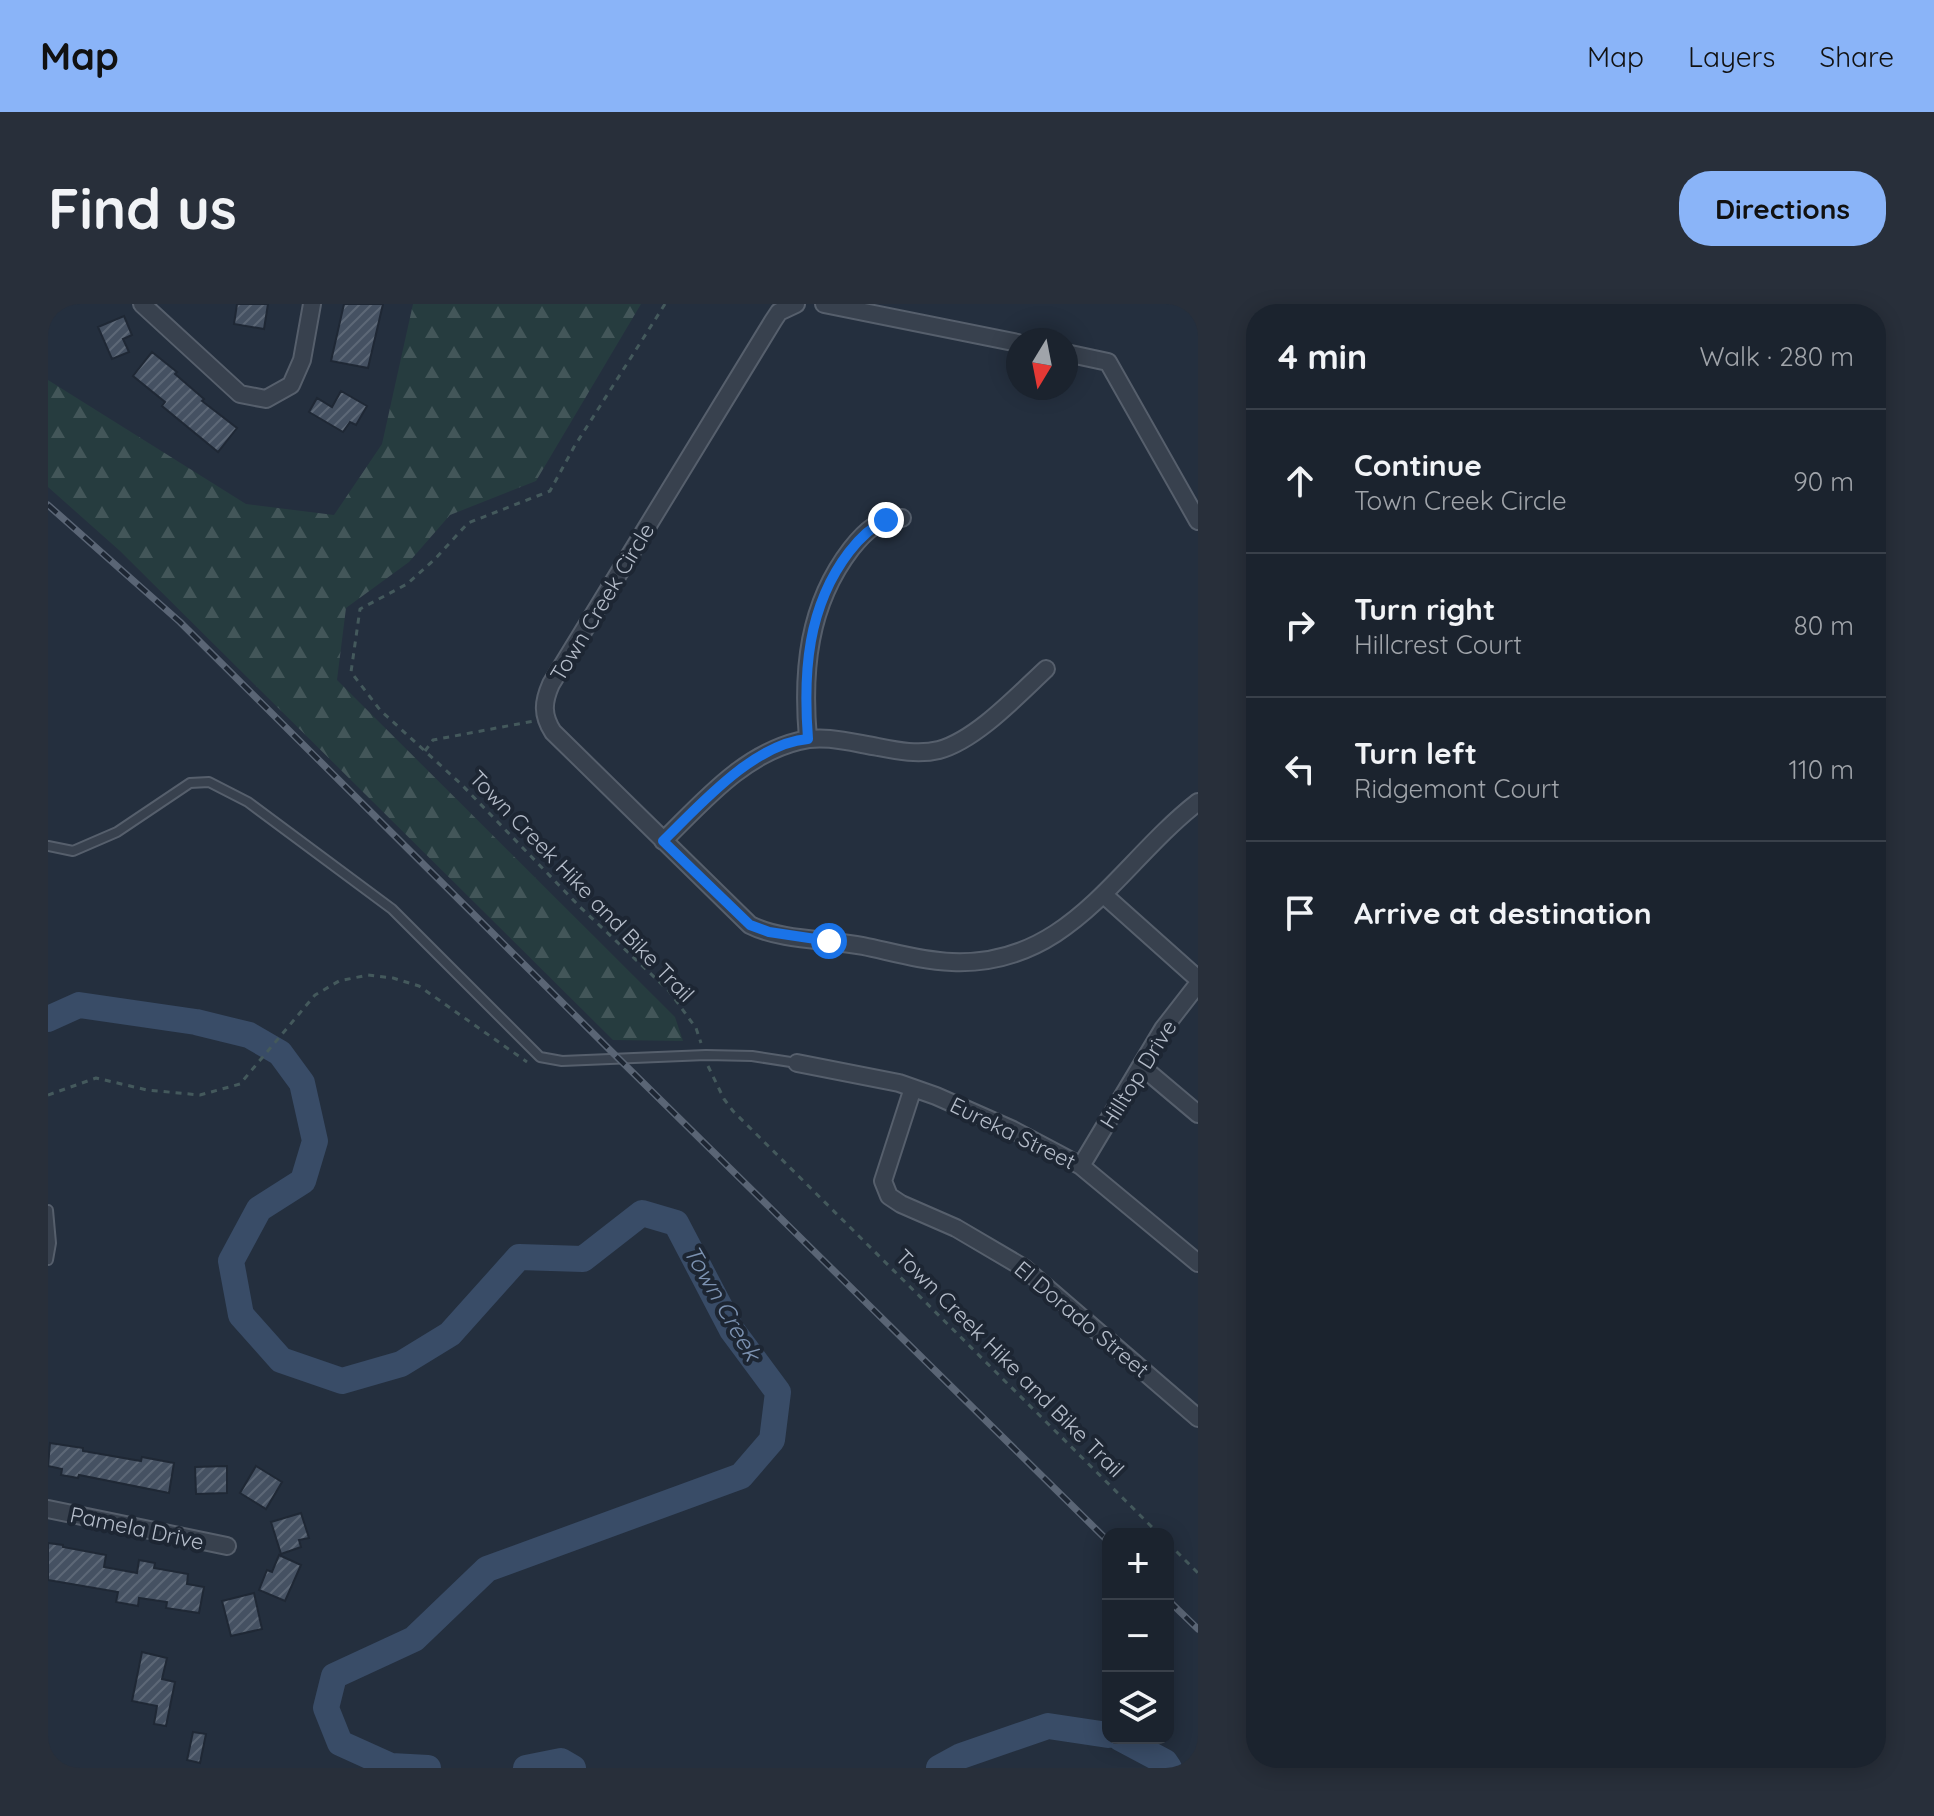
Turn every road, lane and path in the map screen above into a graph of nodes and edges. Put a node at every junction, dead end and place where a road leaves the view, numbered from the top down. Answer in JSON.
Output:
{"nodes":[{"id":1,"x":142,"y":304,"type":"edge"},
{"id":2,"x":312,"y":304,"type":"edge"},
{"id":3,"x":665,"y":304,"type":"edge"},
{"id":4,"x":796,"y":304,"type":"edge"},
{"id":5,"x":824,"y":304,"type":"edge"},
{"id":6,"x":1006,"y":341,"type":"edge"},
{"id":7,"x":1078,"y":356,"type":"edge"},
{"id":8,"x":902,"y":518,"type":"dead end"},
{"id":9,"x":1198,"y":521,"type":"edge"},
{"id":10,"x":1046,"y":669,"type":"dead end"},
{"id":11,"x":545,"y":719,"type":"junction"},
{"id":12,"x":808,"y":739,"type":"junction"},
{"id":13,"x":425,"y":751,"type":"junction"},
{"id":14,"x":1198,"y":802,"type":"edge"},
{"id":15,"x":663,"y":841,"type":"junction"},
{"id":16,"x":48,"y":846,"type":"edge"},
{"id":17,"x":1104,"y":895,"type":"junction"},
{"id":18,"x":1198,"y":982,"type":"edge"},
{"id":19,"x":706,"y":1055,"type":"junction"},
{"id":20,"x":797,"y":1063,"type":"joint"},
{"id":21,"x":534,"y":1065,"type":"dead end"},
{"id":22,"x":1141,"y":1066,"type":"junction"},
{"id":23,"x":913,"y":1088,"type":"junction"},
{"id":24,"x":48,"y":1095,"type":"edge"},
{"id":25,"x":1198,"y":1114,"type":"edge"},
{"id":26,"x":1081,"y":1166,"type":"junction"},
{"id":27,"x":48,"y":1210,"type":"edge"},
{"id":28,"x":48,"y":1260,"type":"edge"},
{"id":29,"x":1198,"y":1263,"type":"edge"},
{"id":30,"x":1198,"y":1418,"type":"edge"},
{"id":31,"x":48,"y":1509,"type":"edge"},
{"id":32,"x":1153,"y":1528,"type":"edge"},
{"id":33,"x":227,"y":1546,"type":"dead end"},
{"id":34,"x":1174,"y":1549,"type":"edge"},
{"id":35,"x":1198,"y":1573,"type":"edge"}],
"edges":[{"from":1,"to":2,"type":"street"},
{"from":3,"to":13,"type":"path","name":"Town Creek Hike and Bike Trail"},
{"from":4,"to":11,"type":"street","name":"Town Creek Circle"},
{"from":5,"to":6,"type":"street"},
{"from":7,"to":9,"type":"street"},
{"from":8,"to":12,"type":"street"},
{"from":10,"to":12,"type":"street"},
{"from":11,"to":13,"type":"path"},
{"from":11,"to":15,"type":"street"},
{"from":12,"to":15,"type":"street"},
{"from":13,"to":19,"type":"path","name":"Town Creek Hike and Bike Trail"},
{"from":14,"to":17,"type":"street"},
{"from":15,"to":17,"type":"street"},
{"from":16,"to":19,"type":"lane"},
{"from":17,"to":18,"type":"street"},
{"from":18,"to":22,"type":"street","name":"Hilltop Drive"},
{"from":19,"to":20,"type":"lane"},
{"from":19,"to":32,"type":"path","name":"Town Creek Hike and Bike Trail"},
{"from":20,"to":23,"type":"street","name":"Eureka Street"},
{"from":21,"to":24,"type":"path"},
{"from":22,"to":25,"type":"street"},
{"from":22,"to":26,"type":"street","name":"Hilltop Drive"},
{"from":23,"to":26,"type":"street","name":"Eureka Street"},
{"from":23,"to":30,"type":"street","name":"El Dorado Street"},
{"from":26,"to":29,"type":"street","name":"Eureka Street"},
{"from":27,"to":28,"type":"lane"},
{"from":31,"to":33,"type":"street","name":"Pamela Drive"},
{"from":34,"to":35,"type":"path"}]}
